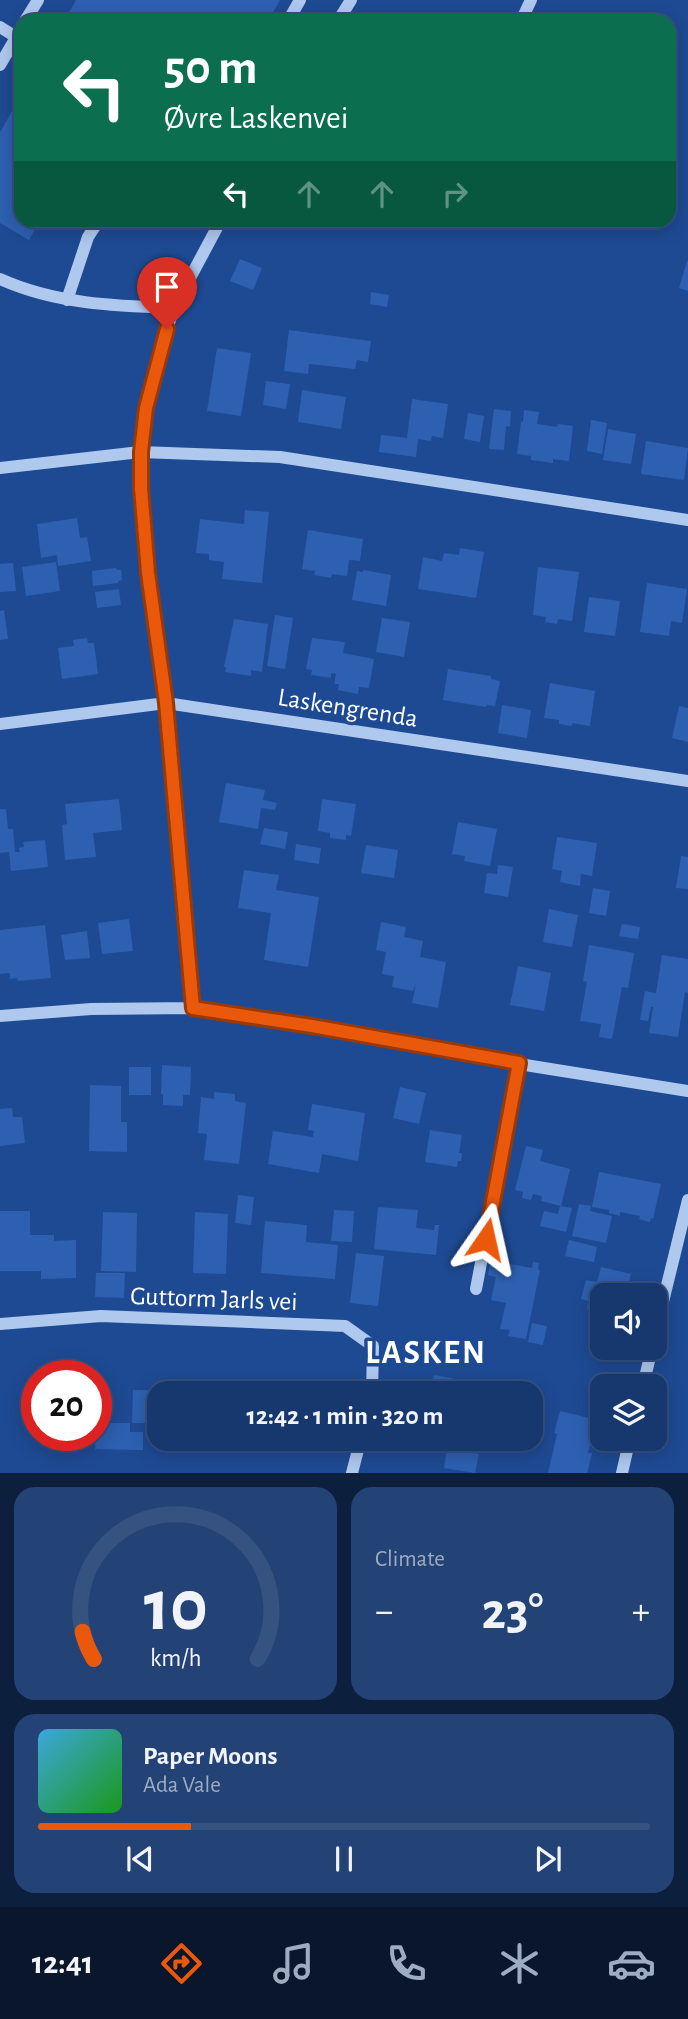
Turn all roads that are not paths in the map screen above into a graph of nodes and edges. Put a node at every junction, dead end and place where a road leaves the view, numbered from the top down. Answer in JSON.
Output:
{"nodes":[{"id":1,"x":14,"y":40,"type":"edge"},
{"id":2,"x":0,"y":65,"type":"edge"},
{"id":3,"x":94,"y":228,"type":"edge"},
{"id":4,"x":217,"y":228,"type":"edge"},
{"id":5,"x":0,"y":279,"type":"edge"},
{"id":6,"x":66,"y":300,"type":"junction"},
{"id":7,"x":174,"y":308,"type":"junction"},
{"id":8,"x":141,"y":452,"type":"junction"},
{"id":9,"x":0,"y":468,"type":"edge"},
{"id":10,"x":688,"y":520,"type":"edge"},
{"id":11,"x":166,"y":703,"type":"junction"},
{"id":12,"x":0,"y":724,"type":"edge"},
{"id":13,"x":688,"y":781,"type":"edge"},
{"id":14,"x":193,"y":1008,"type":"junction"},
{"id":15,"x":0,"y":1016,"type":"edge"},
{"id":16,"x":519,"y":1063,"type":"junction"},
{"id":17,"x":688,"y":1091,"type":"edge"},
{"id":18,"x":688,"y":1200,"type":"edge"},
{"id":19,"x":667,"y":1285,"type":"edge"},
{"id":20,"x":476,"y":1289,"type":"dead end"},
{"id":21,"x":0,"y":1324,"type":"edge"},
{"id":22,"x":372,"y":1381,"type":"edge"},
{"id":23,"x":358,"y":1451,"type":"edge"},
{"id":24,"x":627,"y":1451,"type":"edge"},
{"id":25,"x":352,"y":1473,"type":"edge"},
{"id":26,"x":622,"y":1473,"type":"edge"}],
"edges":[{"from":1,"to":2,"type":"street"},
{"from":3,"to":6,"type":"street"},
{"from":4,"to":7,"type":"street"},
{"from":5,"to":6,"type":"street"},
{"from":6,"to":7,"type":"street"},
{"from":7,"to":8,"type":"street"},
{"from":8,"to":9,"type":"street"},
{"from":8,"to":10,"type":"street"},
{"from":8,"to":11,"type":"street"},
{"from":11,"to":12,"type":"street","name":"Laskengrenda"},
{"from":11,"to":13,"type":"street","name":"Laskengrenda"},
{"from":11,"to":14,"type":"street"},
{"from":14,"to":15,"type":"street"},
{"from":14,"to":16,"type":"street"},
{"from":16,"to":17,"type":"street"},
{"from":16,"to":20,"type":"street"},
{"from":18,"to":19,"type":"street"},
{"from":21,"to":22,"type":"street","name":"Guttorm Jarls vei"},
{"from":23,"to":25,"type":"street"},
{"from":24,"to":26,"type":"street"}]}
